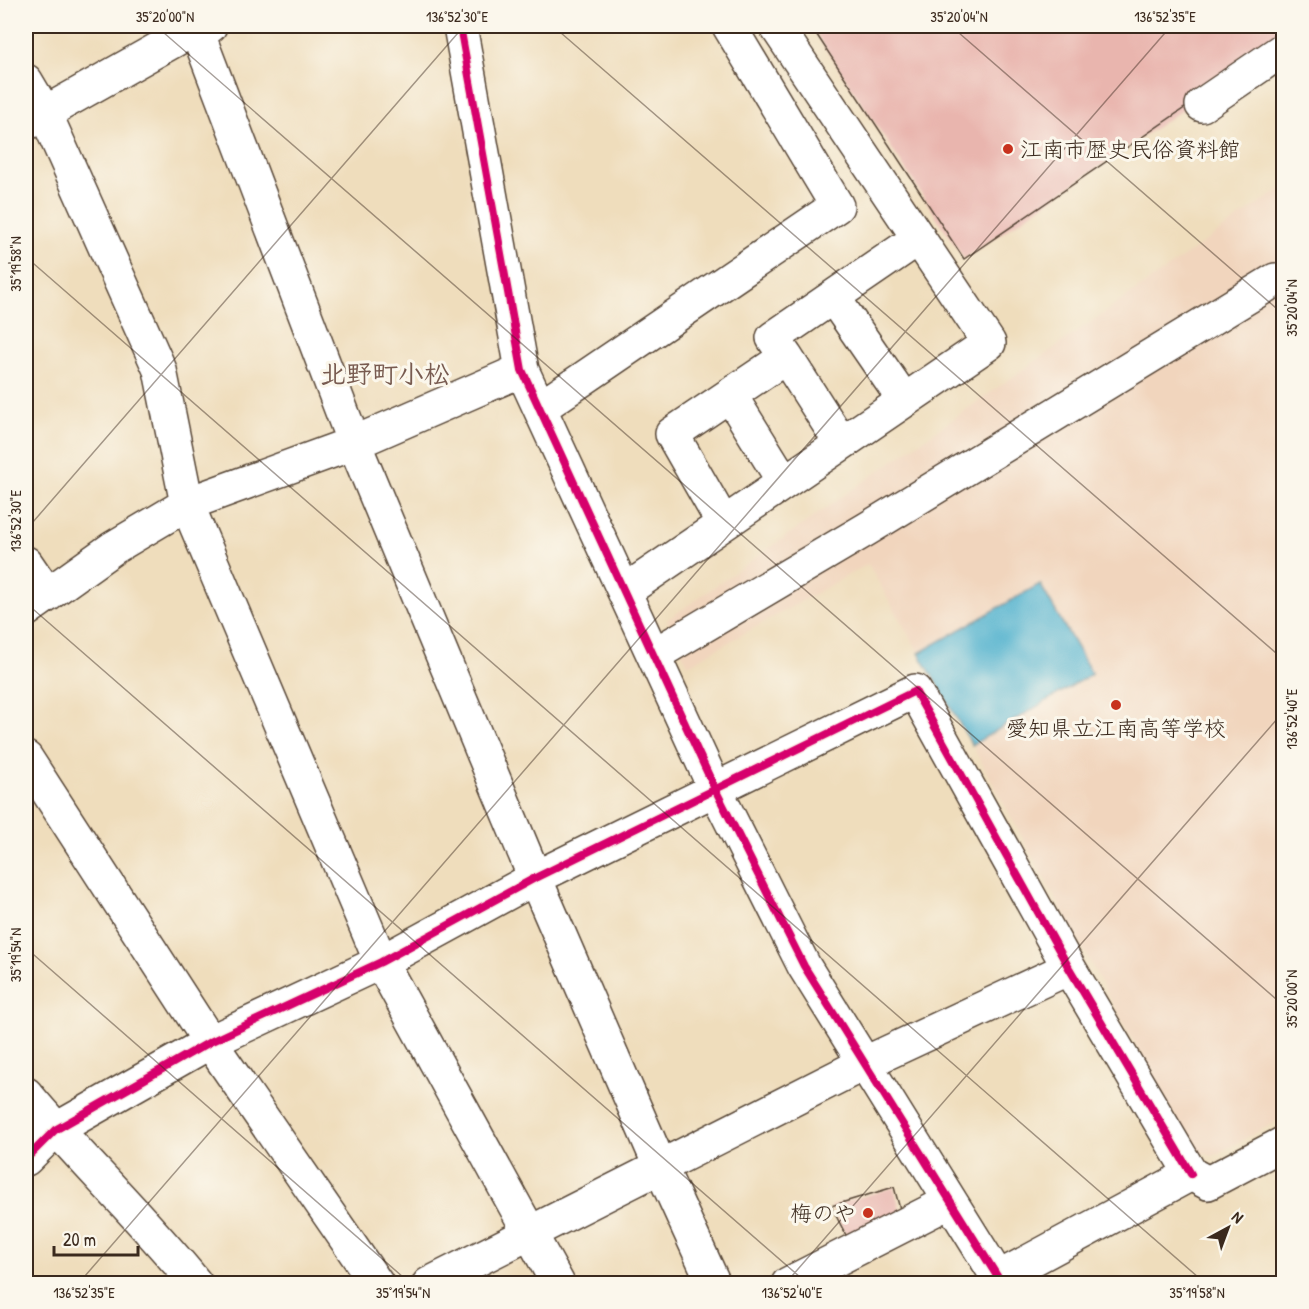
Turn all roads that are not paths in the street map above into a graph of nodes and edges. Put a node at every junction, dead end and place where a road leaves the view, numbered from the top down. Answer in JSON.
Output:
{"nodes":[{"id":1,"x":200,"y":26,"type":"edge"},
{"id":2,"x":460,"y":26,"type":"edge"},
{"id":3,"x":729,"y":26,"type":"edge"},
{"id":4,"x":776,"y":26,"type":"edge"},
{"id":5,"x":1284,"y":49,"type":"edge"},
{"id":6,"x":26,"y":81,"type":"edge"},
{"id":7,"x":826,"y":100,"type":"junction"},
{"id":8,"x":1202,"y":105,"type":"dead end"},
{"id":9,"x":35,"y":119,"type":"edge"},
{"id":10,"x":789,"y":125,"type":"junction"},
{"id":11,"x":919,"y":238,"type":"junction"},
{"id":12,"x":1275,"y":280,"type":"dead end"},
{"id":13,"x":833,"y":297,"type":"junction"},
{"id":14,"x":786,"y":357,"type":"junction"},
{"id":15,"x":522,"y":370,"type":"junction"},
{"id":16,"x":730,"y":395,"type":"junction"},
{"id":17,"x":904,"y":400,"type":"junction"},
{"id":18,"x":540,"y":408,"type":"junction"},
{"id":19,"x":354,"y":443,"type":"junction"},
{"id":20,"x":841,"y":443,"type":"junction"},
{"id":21,"x":784,"y":482,"type":"junction"},
{"id":22,"x":187,"y":504,"type":"junction"},
{"id":23,"x":723,"y":524,"type":"junction"},
{"id":24,"x":26,"y":563,"type":"edge"},
{"id":25,"x":625,"y":591,"type":"junction"},
{"id":26,"x":37,"y":603,"type":"edge"},
{"id":27,"x":654,"y":655,"type":"junction"},
{"id":28,"x":26,"y":758,"type":"edge"},
{"id":29,"x":715,"y":789,"type":"junction"},
{"id":30,"x":535,"y":878,"type":"junction"},
{"id":31,"x":381,"y":962,"type":"junction"},
{"id":32,"x":1069,"y":968,"type":"junction"},
{"id":33,"x":210,"y":1042,"type":"junction"},
{"id":34,"x":863,"y":1064,"type":"junction"},
{"id":35,"x":26,"y":1094,"type":"edge"},
{"id":36,"x":55,"y":1130,"type":"junction"},
{"id":37,"x":1284,"y":1143,"type":"edge"},
{"id":38,"x":26,"y":1159,"type":"edge"},
{"id":39,"x":660,"y":1166,"type":"junction"},
{"id":40,"x":1191,"y":1174,"type":"junction"},
{"id":41,"x":949,"y":1202,"type":"junction"},
{"id":42,"x":529,"y":1232,"type":"junction"},
{"id":43,"x":1000,"y":1281,"type":"edge"},
{"id":44,"x":196,"y":1284,"type":"edge"},
{"id":45,"x":377,"y":1284,"type":"edge"},
{"id":46,"x":429,"y":1284,"type":"edge"},
{"id":47,"x":558,"y":1284,"type":"edge"},
{"id":48,"x":714,"y":1284,"type":"edge"},
{"id":49,"x":788,"y":1284,"type":"edge"}],
"edges":[{"from":1,"to":9,"type":"street"},
{"from":1,"to":19,"type":"street"},
{"from":2,"to":15,"type":"street"},
{"from":3,"to":10,"type":"street"},
{"from":4,"to":7,"type":"street"},
{"from":5,"to":8,"type":"street"},
{"from":6,"to":9,"type":"street"},
{"from":7,"to":10,"type":"street"},
{"from":7,"to":11,"type":"street"},
{"from":9,"to":22,"type":"street"},
{"from":10,"to":18,"type":"street"},
{"from":11,"to":13,"type":"street"},
{"from":11,"to":17,"type":"street"},
{"from":12,"to":27,"type":"street"},
{"from":13,"to":14,"type":"street"},
{"from":13,"to":17,"type":"street"},
{"from":14,"to":16,"type":"street"},
{"from":14,"to":20,"type":"street"},
{"from":15,"to":18,"type":"street"},
{"from":15,"to":19,"type":"street"},
{"from":16,"to":21,"type":"street"},
{"from":16,"to":23,"type":"street"},
{"from":17,"to":20,"type":"street"},
{"from":18,"to":25,"type":"street"},
{"from":19,"to":22,"type":"street"},
{"from":19,"to":30,"type":"street"},
{"from":20,"to":21,"type":"street"},
{"from":21,"to":23,"type":"street"},
{"from":22,"to":26,"type":"street"},
{"from":22,"to":31,"type":"street"},
{"from":23,"to":25,"type":"street"},
{"from":24,"to":26,"type":"street"},
{"from":25,"to":27,"type":"street"},
{"from":27,"to":29,"type":"street"},
{"from":28,"to":33,"type":"street"},
{"from":29,"to":30,"type":"street"},
{"from":29,"to":32,"type":"street"},
{"from":29,"to":34,"type":"street"},
{"from":30,"to":31,"type":"street"},
{"from":30,"to":39,"type":"street"},
{"from":31,"to":33,"type":"street"},
{"from":31,"to":42,"type":"street"},
{"from":32,"to":34,"type":"street"},
{"from":32,"to":40,"type":"street"},
{"from":33,"to":36,"type":"street"},
{"from":33,"to":45,"type":"street"},
{"from":34,"to":39,"type":"street"},
{"from":34,"to":41,"type":"street"},
{"from":35,"to":36,"type":"street"},
{"from":36,"to":38,"type":"street"},
{"from":36,"to":44,"type":"street"},
{"from":37,"to":40,"type":"street"},
{"from":39,"to":42,"type":"street"},
{"from":39,"to":48,"type":"street"},
{"from":40,"to":43,"type":"street"},
{"from":41,"to":43,"type":"street"},
{"from":41,"to":49,"type":"street"},
{"from":42,"to":46,"type":"street"},
{"from":42,"to":47,"type":"street"}]}
